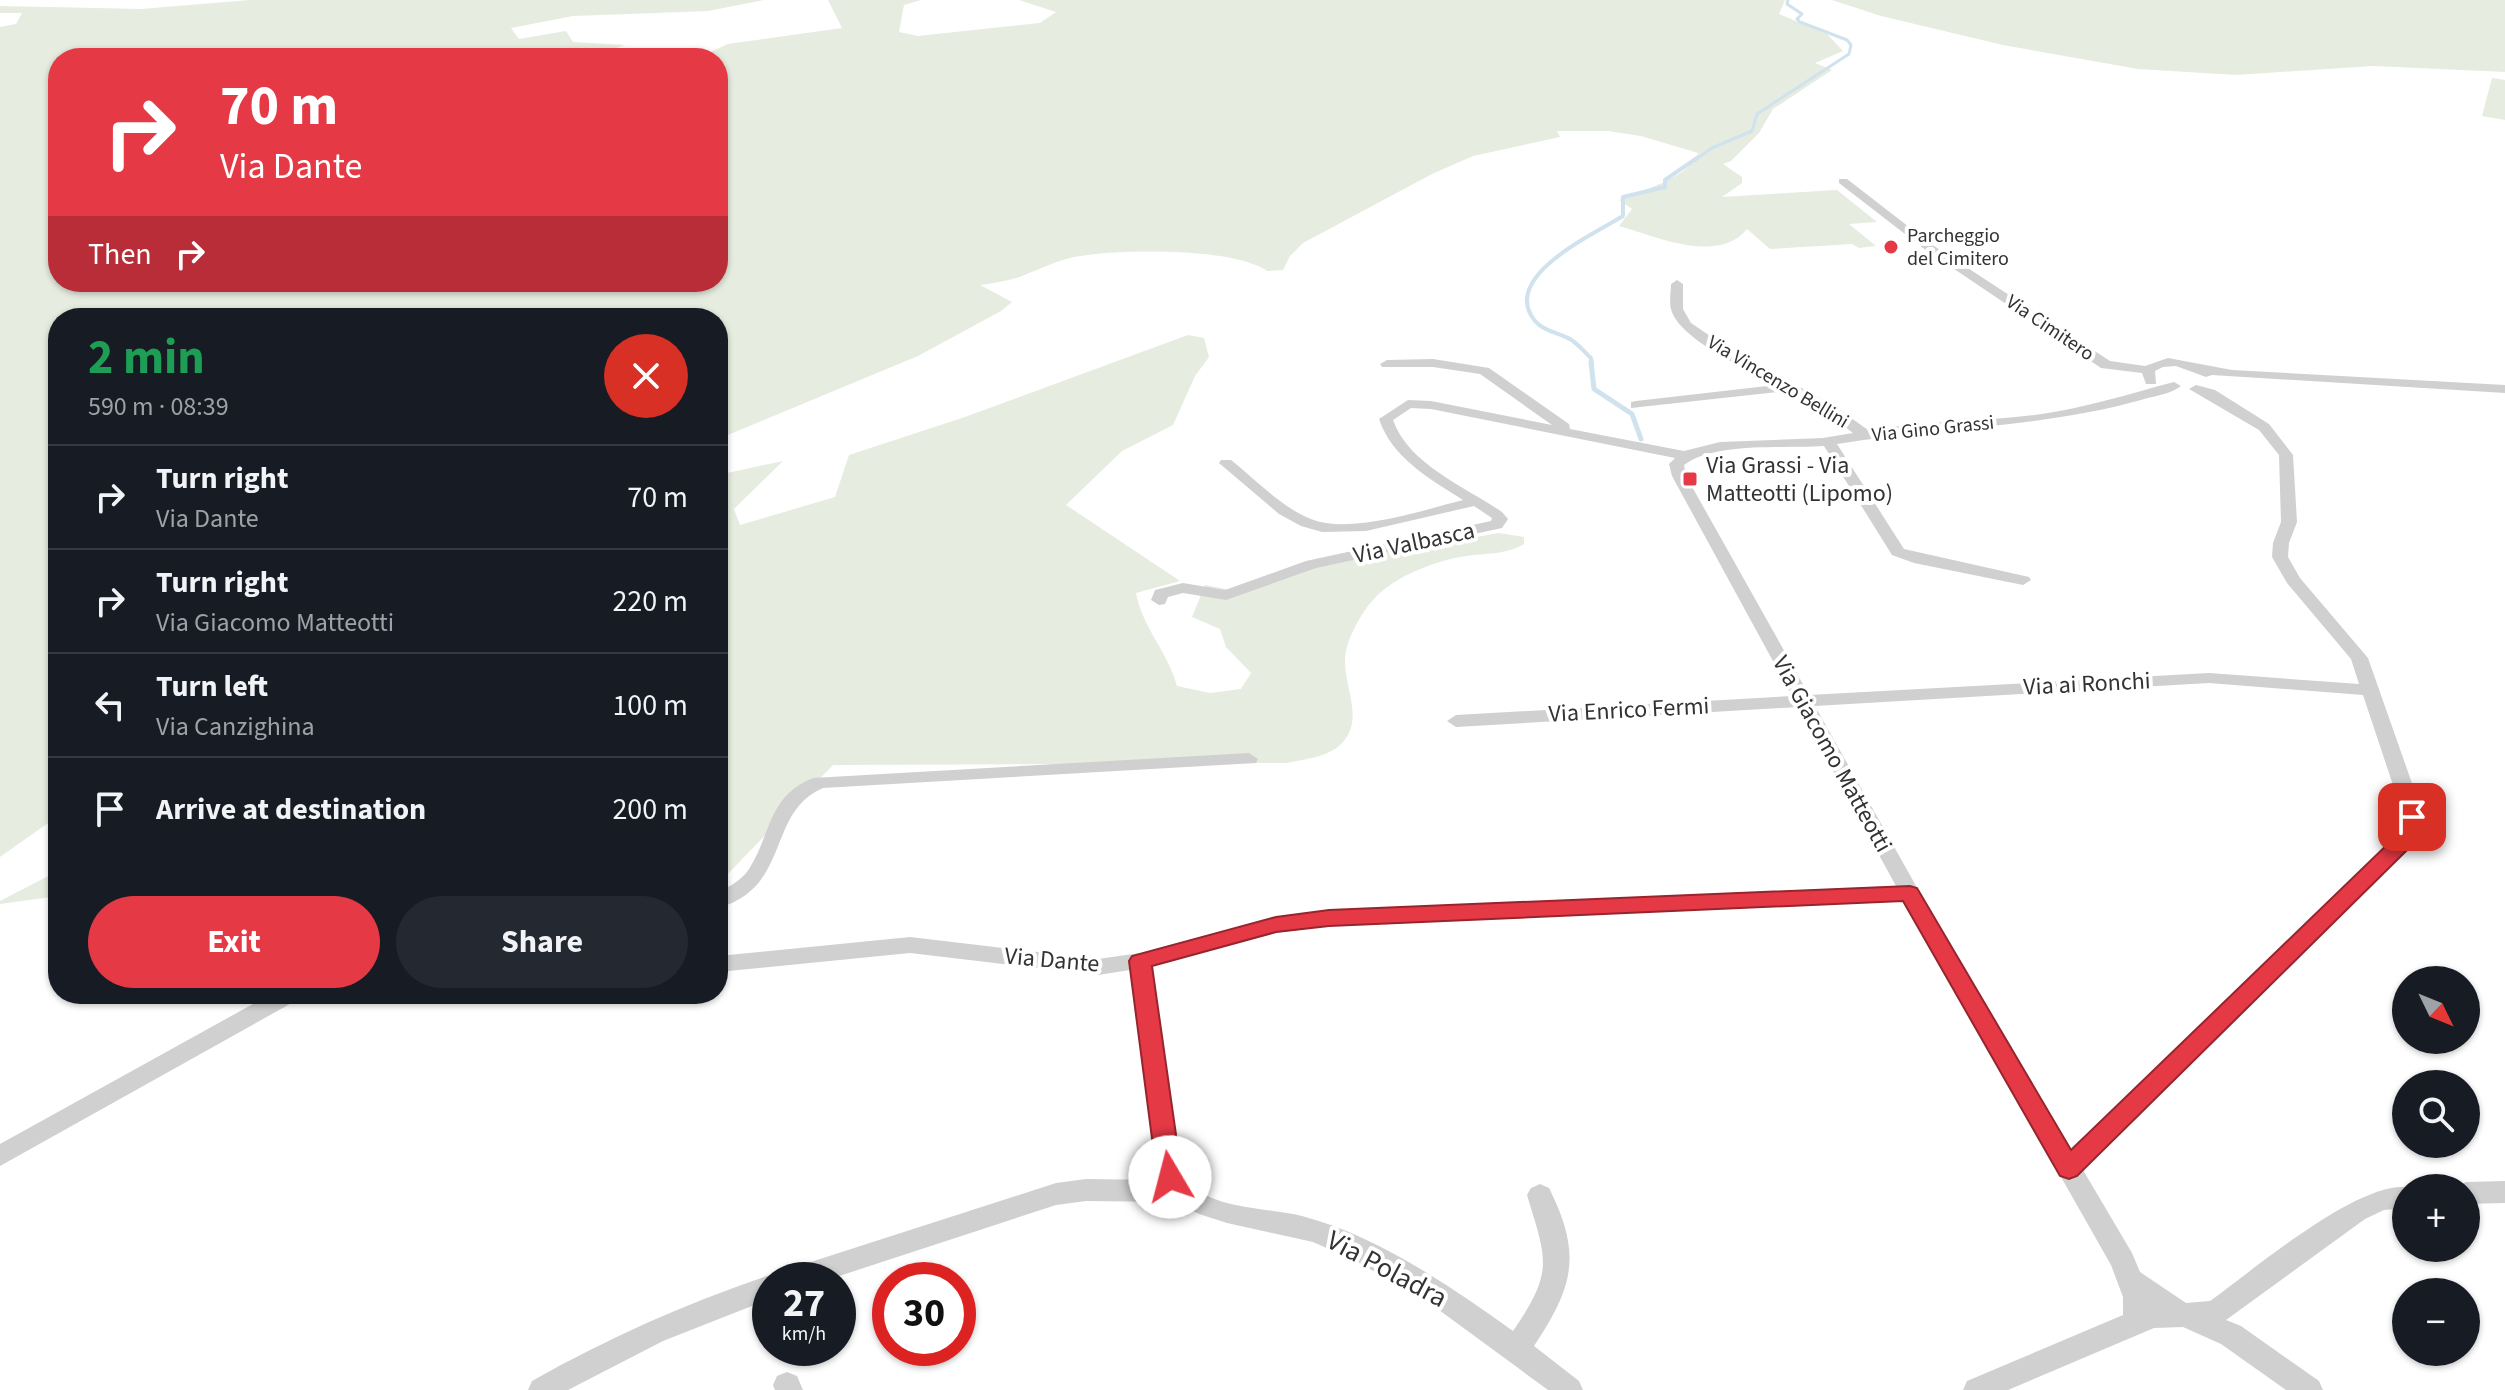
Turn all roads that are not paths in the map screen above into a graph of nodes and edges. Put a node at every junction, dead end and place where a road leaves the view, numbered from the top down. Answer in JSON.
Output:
{"nodes":[{"id":1,"x":1843,"y":181,"type":"dead end"},
{"id":2,"x":1677,"y":284,"type":"dead end"},
{"id":3,"x":1387,"y":364,"type":"dead end"},
{"id":4,"x":2197,"y":368,"type":"junction"},
{"id":5,"x":2149,"y":373,"type":"junction"},
{"id":6,"x":2232,"y":374,"type":"junction"},
{"id":7,"x":2174,"y":386,"type":"junction"},
{"id":8,"x":1791,"y":387,"type":"junction"},
{"id":9,"x":2206,"y":387,"type":"junction"},
{"id":10,"x":2505,"y":389,"type":"edge"},
{"id":11,"x":2132,"y":398,"type":"junction"},
{"id":12,"x":1636,"y":405,"type":"dead end"},
{"id":13,"x":1573,"y":433,"type":"junction"},
{"id":14,"x":1865,"y":435,"type":"junction"},
{"id":15,"x":1829,"y":442,"type":"junction"},
{"id":16,"x":1678,"y":453,"type":"junction"},
{"id":17,"x":1226,"y":463,"type":"dead end"},
{"id":18,"x":1477,"y":501,"type":"junction"},
{"id":19,"x":2023,"y":580,"type":"dead end"},
{"id":20,"x":1159,"y":600,"type":"dead end"},
{"id":21,"x":2372,"y":690,"type":"junction"},
{"id":22,"x":1802,"y":700,"type":"junction"},
{"id":23,"x":1456,"y":721,"type":"dead end"},
{"id":24,"x":1249,"y":759,"type":"dead end"},
{"id":25,"x":1910,"y":893,"type":"junction"},
{"id":26,"x":728,"y":895,"type":"edge"},
{"id":27,"x":1140,"y":961,"type":"junction"},
{"id":28,"x":728,"y":963,"type":"edge"},
{"id":29,"x":271,"y":1004,"type":"edge"},
{"id":30,"x":0,"y":1156,"type":"edge"},
{"id":31,"x":2069,"y":1168,"type":"junction"},
{"id":32,"x":1176,"y":1191,"type":"junction"},
{"id":33,"x":2505,"y":1192,"type":"edge"},
{"id":34,"x":2480,"y":1193,"type":"edge"},
{"id":35,"x":1540,"y":1195,"type":"dead end"},
{"id":36,"x":2392,"y":1199,"type":"edge"},
{"id":37,"x":847,"y":1262,"type":"edge"},
{"id":38,"x":2131,"y":1280,"type":"junction"},
{"id":39,"x":752,"y":1294,"type":"edge"},
{"id":40,"x":2185,"y":1315,"type":"junction"},
{"id":41,"x":2137,"y":1322,"type":"junction"},
{"id":42,"x":1518,"y":1347,"type":"junction"},
{"id":43,"x":542,"y":1390,"type":"edge"},
{"id":44,"x":1569,"y":1390,"type":"edge"},
{"id":45,"x":1977,"y":1390,"type":"edge"},
{"id":46,"x":2309,"y":1390,"type":"edge"}],
"edges":[{"from":1,"to":5,"type":"street","name":"Via Cimitero"},
{"from":2,"to":8,"type":"street","name":"Via Vincenzo Bellini"},
{"from":3,"to":13,"type":"street"},
{"from":4,"to":5,"type":"street"},
{"from":4,"to":6,"type":"street"},
{"from":4,"to":9,"type":"street"},
{"from":5,"to":7,"type":"street"},
{"from":5,"to":11,"type":"street"},
{"from":6,"to":9,"type":"street"},
{"from":6,"to":10,"type":"street"},
{"from":7,"to":9,"type":"street"},
{"from":7,"to":11,"type":"street","name":"Via Gino Grassi"},
{"from":8,"to":12,"type":"street"},
{"from":8,"to":14,"type":"street","name":"Via Vincenzo Bellini"},
{"from":9,"to":21,"type":"street"},
{"from":11,"to":14,"type":"street","name":"Via Gino Grassi"},
{"from":13,"to":16,"type":"street","name":"Via Valbasca"},
{"from":13,"to":18,"type":"street","name":"Via Valbasca"},
{"from":14,"to":15,"type":"street","name":"Via Gino Grassi"},
{"from":15,"to":16,"type":"street","name":"Via Gino Grassi"},
{"from":15,"to":19,"type":"street"},
{"from":16,"to":22,"type":"street","name":"Via Giacomo Matteotti"},
{"from":17,"to":18,"type":"street"},
{"from":18,"to":20,"type":"street","name":"Via Valbasca"},
{"from":21,"to":22,"type":"street","name":"Via ai Ronchi"},
{"from":21,"to":31,"type":"street"},
{"from":22,"to":23,"type":"street","name":"Via Enrico Fermi"},
{"from":22,"to":25,"type":"street","name":"Via Giacomo Matteotti"},
{"from":24,"to":26,"type":"street"},
{"from":25,"to":27,"type":"street","name":"Via Dante"},
{"from":25,"to":31,"type":"street","name":"Via Giacomo Matteotti"},
{"from":27,"to":28,"type":"street","name":"Via Dante"},
{"from":27,"to":32,"type":"street"},
{"from":29,"to":30,"type":"street"},
{"from":31,"to":38,"type":"street","name":"Via Giacomo Matteotti"},
{"from":32,"to":37,"type":"street"},
{"from":32,"to":42,"type":"street","name":"Via Poladra"},
{"from":33,"to":34,"type":"street"},
{"from":35,"to":42,"type":"street"},
{"from":36,"to":40,"type":"street"},
{"from":38,"to":40,"type":"street","name":"Via Giacomo Matteotti"},
{"from":38,"to":41,"type":"street","name":"Via Giacomo Matteotti"},
{"from":39,"to":43,"type":"street"},
{"from":40,"to":41,"type":"street"},
{"from":40,"to":46,"type":"street","name":"Via Giacomo Matteotti"},
{"from":41,"to":45,"type":"street"},
{"from":42,"to":44,"type":"street","name":"Via Poladra"}]}
